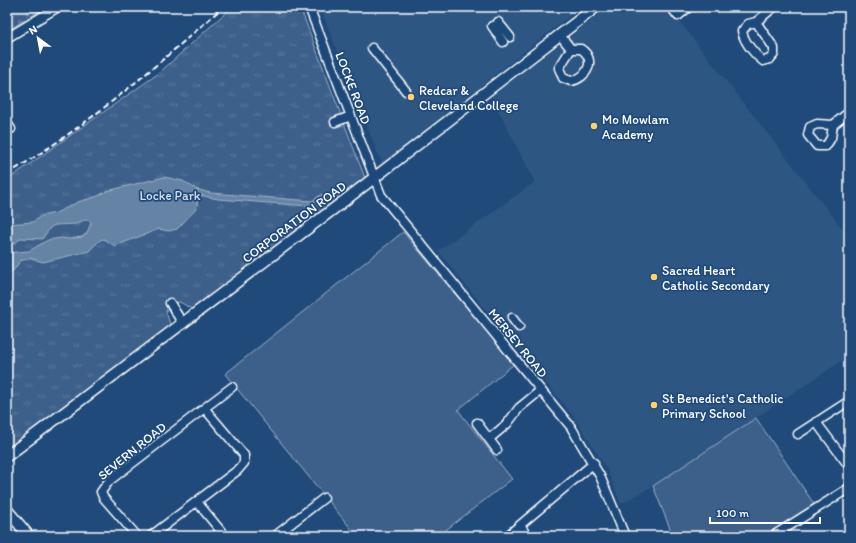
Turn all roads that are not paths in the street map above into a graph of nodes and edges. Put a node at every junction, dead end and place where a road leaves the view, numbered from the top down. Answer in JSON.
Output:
{"nodes":[{"id":1,"x":58,"y":7,"type":"edge"},
{"id":2,"x":309,"y":7,"type":"edge"},
{"id":3,"x":596,"y":7,"type":"edge"},
{"id":4,"x":671,"y":7,"type":"edge"},
{"id":5,"x":689,"y":7,"type":"edge"},
{"id":6,"x":774,"y":7,"type":"edge"},
{"id":7,"x":756,"y":22,"type":"junction"},
{"id":8,"x":495,"y":24,"type":"dead end"},
{"id":9,"x":560,"y":35,"type":"junction"},
{"id":10,"x":7,"y":38,"type":"edge"},
{"id":11,"x":506,"y":39,"type":"dead end"},
{"id":12,"x":372,"y":48,"type":"dead end"},
{"id":13,"x":571,"y":49,"type":"dead end"},
{"id":14,"x":406,"y":91,"type":"dead end"},
{"id":15,"x":849,"y":112,"type":"edge"},
{"id":16,"x":351,"y":116,"type":"junction"},
{"id":17,"x":334,"y":122,"type":"dead end"},
{"id":18,"x":833,"y":125,"type":"dead end"},
{"id":19,"x":374,"y":178,"type":"junction"},
{"id":20,"x":170,"y":303,"type":"dead end"},
{"id":21,"x":512,"y":318,"type":"dead end"},
{"id":22,"x":183,"y":324,"type":"junction"},
{"id":23,"x":519,"y":327,"type":"dead end"},
{"id":24,"x":232,"y":387,"type":"dead end"},
{"id":25,"x":541,"y":390,"type":"junction"},
{"id":26,"x":849,"y":401,"type":"edge"},
{"id":27,"x":205,"y":408,"type":"junction"},
{"id":28,"x":816,"y":422,"type":"junction"},
{"id":29,"x":477,"y":423,"type":"dead end"},
{"id":30,"x":798,"y":434,"type":"dead end"},
{"id":31,"x":489,"y":439,"type":"junction"},
{"id":32,"x":497,"y":450,"type":"dead end"},
{"id":33,"x":7,"y":456,"type":"edge"},
{"id":34,"x":594,"y":463,"type":"junction"},
{"id":35,"x":849,"y":466,"type":"edge"},
{"id":36,"x":849,"y":488,"type":"edge"},
{"id":37,"x":324,"y":498,"type":"dead end"},
{"id":38,"x":197,"y":502,"type":"junction"},
{"id":39,"x":7,"y":510,"type":"edge"},
{"id":40,"x":521,"y":525,"type":"junction"},
{"id":41,"x":29,"y":536,"type":"edge"},
{"id":42,"x":137,"y":536,"type":"edge"},
{"id":43,"x":151,"y":536,"type":"edge"},
{"id":44,"x":225,"y":536,"type":"edge"},
{"id":45,"x":274,"y":536,"type":"edge"},
{"id":46,"x":507,"y":536,"type":"edge"},
{"id":47,"x":526,"y":536,"type":"edge"},
{"id":48,"x":626,"y":536,"type":"edge"},
{"id":49,"x":773,"y":536,"type":"edge"}],
"edges":[{"from":1,"to":10,"type":"street"},
{"from":2,"to":16,"type":"street","name":"LOCKE ROAD"},
{"from":3,"to":9,"type":"main road","name":"CORPORATION ROAD"},
{"from":4,"to":5,"type":"street"},
{"from":6,"to":7,"type":"street"},
{"from":7,"to":7,"type":"street"},
{"from":8,"to":11,"type":"street"},
{"from":9,"to":13,"type":"street"},
{"from":9,"to":19,"type":"main road","name":"CORPORATION ROAD"},
{"from":12,"to":14,"type":"street"},
{"from":15,"to":18,"type":"street"},
{"from":16,"to":17,"type":"street"},
{"from":16,"to":19,"type":"street","name":"LOCKE ROAD"},
{"from":19,"to":22,"type":"main road","name":"CORPORATION ROAD"},
{"from":19,"to":25,"type":"street","name":"MERSEY ROAD"},
{"from":20,"to":22,"type":"street"},
{"from":21,"to":23,"type":"street"},
{"from":22,"to":33,"type":"main road","name":"CORPORATION ROAD"},
{"from":24,"to":27,"type":"street","name":"SEVERN ROAD"},
{"from":25,"to":31,"type":"street"},
{"from":25,"to":34,"type":"street","name":"MERSEY ROAD"},
{"from":26,"to":28,"type":"street"},
{"from":27,"to":38,"type":"street"},
{"from":27,"to":42,"type":"street","name":"SEVERN ROAD"},
{"from":28,"to":30,"type":"street"},
{"from":28,"to":35,"type":"street"},
{"from":29,"to":31,"type":"street"},
{"from":31,"to":32,"type":"street"},
{"from":34,"to":40,"type":"street"},
{"from":34,"to":48,"type":"street","name":"MERSEY ROAD"},
{"from":36,"to":49,"type":"street"},
{"from":37,"to":45,"type":"street"},
{"from":38,"to":43,"type":"street"},
{"from":38,"to":44,"type":"street"},
{"from":39,"to":41,"type":"main road"},
{"from":40,"to":46,"type":"street"},
{"from":40,"to":47,"type":"street"}]}
